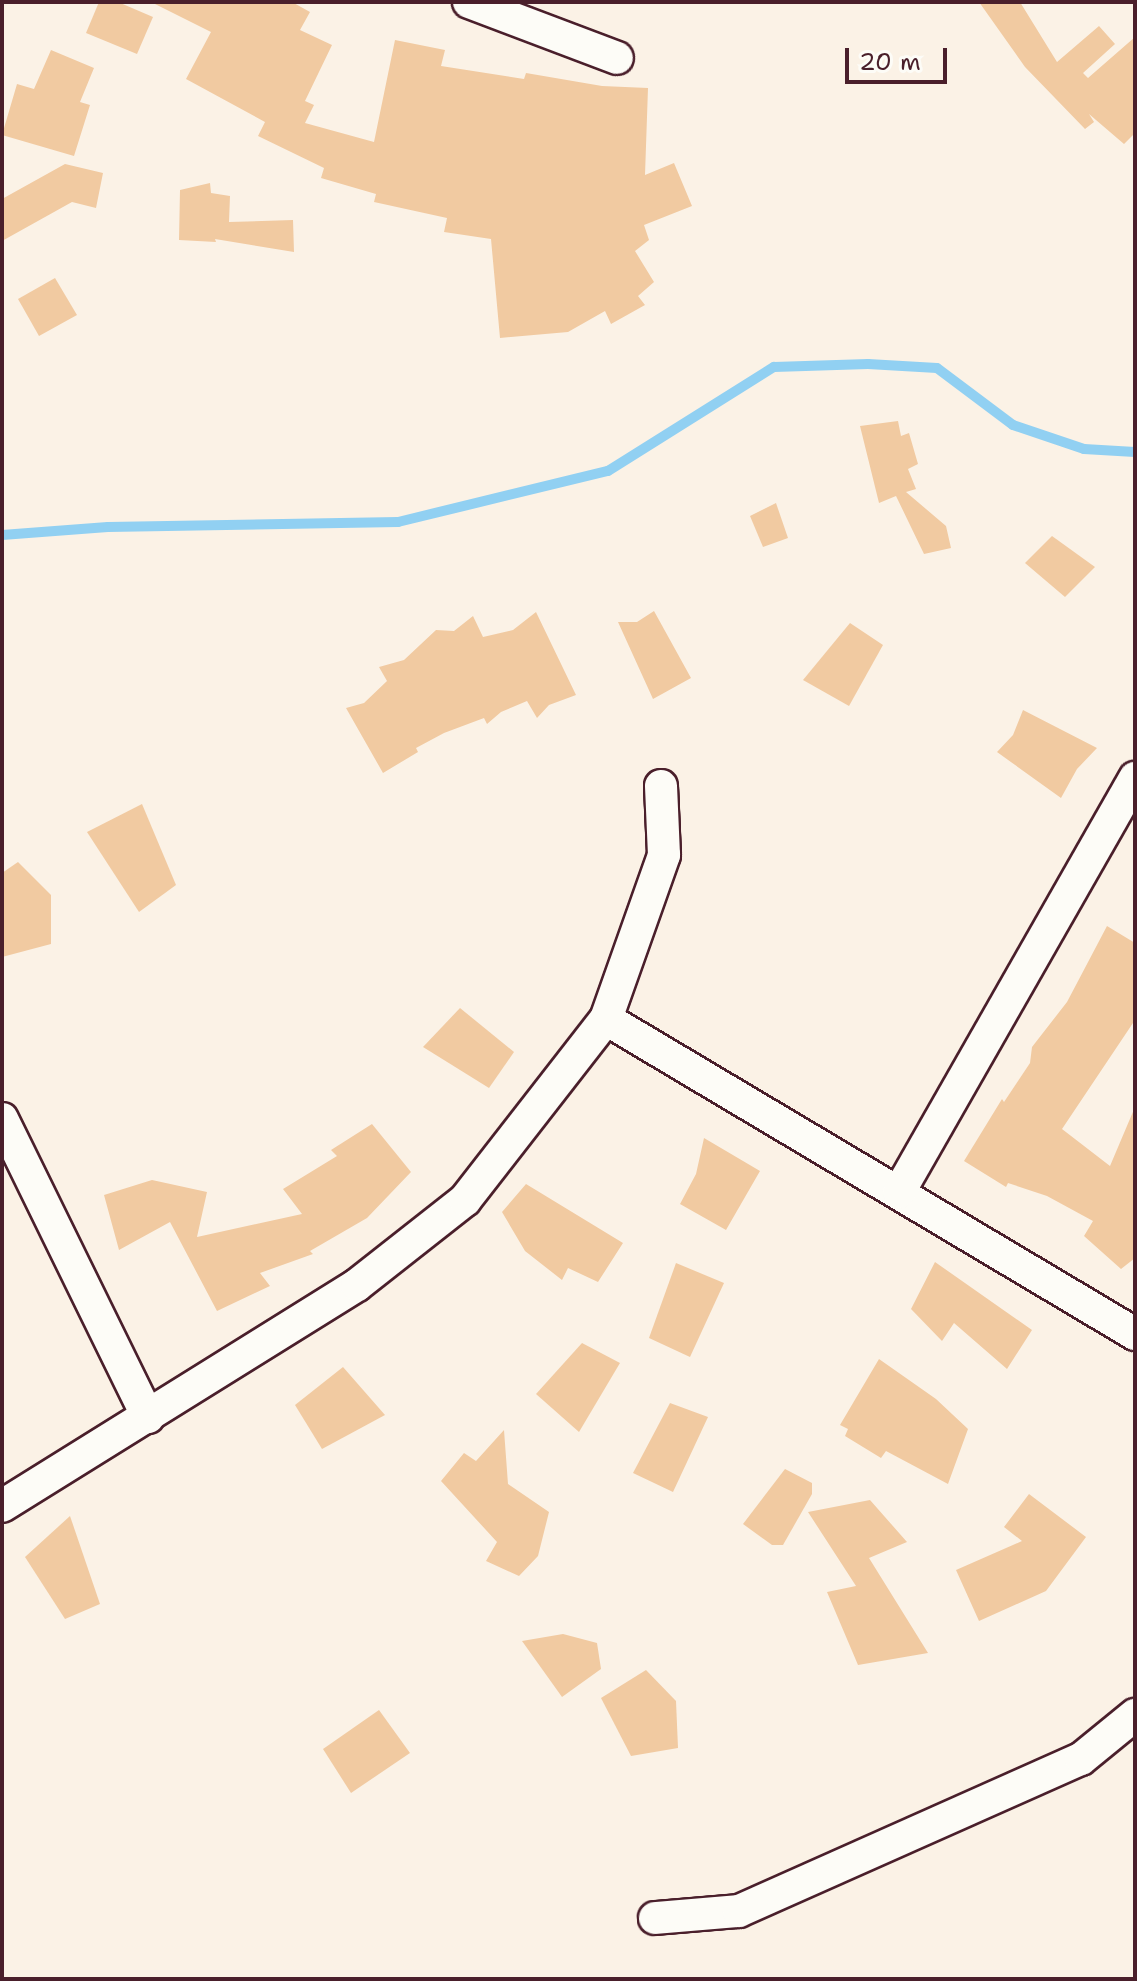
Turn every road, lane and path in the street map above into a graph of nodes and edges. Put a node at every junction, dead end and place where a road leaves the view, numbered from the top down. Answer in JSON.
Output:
{"nodes":[{"id":1,"x":469,"y":2,"type":"edge"},
{"id":2,"x":617,"y":58,"type":"dead end"},
{"id":3,"x":1135,"y":778,"type":"edge"},
{"id":4,"x":661,"y":786,"type":"dead end"},
{"id":5,"x":606,"y":1019,"type":"junction"},
{"id":6,"x":2,"y":1119,"type":"edge"},
{"id":7,"x":899,"y":1192,"type":"junction"},
{"id":8,"x":1135,"y":1334,"type":"edge"},
{"id":9,"x":148,"y":1417,"type":"junction"},
{"id":10,"x":2,"y":1506,"type":"edge"},
{"id":11,"x":1135,"y":1715,"type":"edge"},
{"id":12,"x":655,"y":1918,"type":"dead end"}],
"edges":[{"from":1,"to":2,"type":"street"},
{"from":3,"to":7,"type":"street"},
{"from":4,"to":5,"type":"street"},
{"from":5,"to":7,"type":"street"},
{"from":5,"to":9,"type":"street"},
{"from":6,"to":9,"type":"street"},
{"from":7,"to":8,"type":"street"},
{"from":9,"to":10,"type":"street"},
{"from":11,"to":12,"type":"street"}]}
